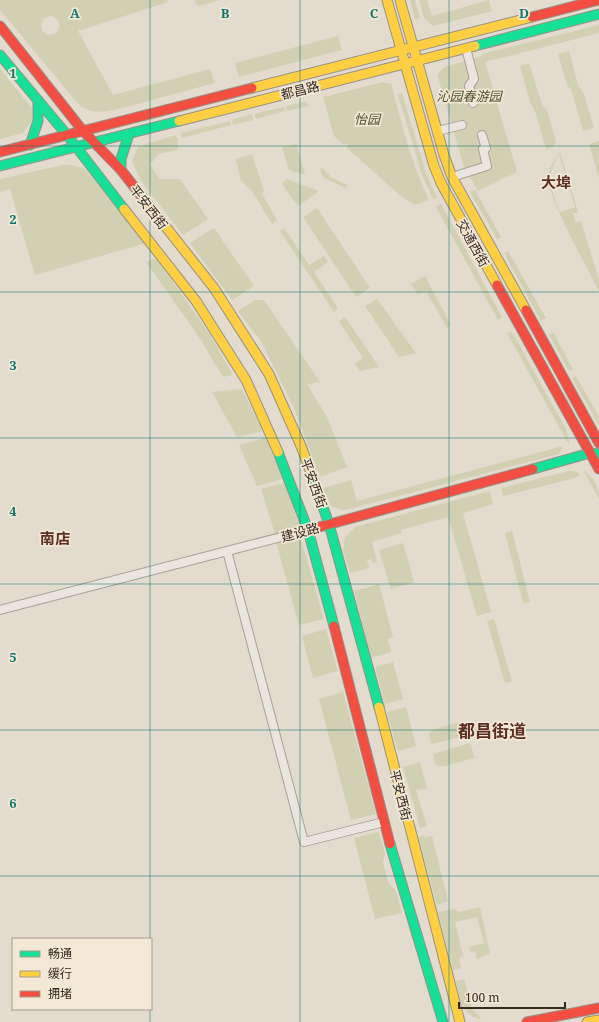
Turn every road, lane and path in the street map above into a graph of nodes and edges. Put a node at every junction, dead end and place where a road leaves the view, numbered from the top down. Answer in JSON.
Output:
{"nodes":[{"id":1,"x":387,"y":0,"type":"edge"},
{"id":2,"x":400,"y":0,"type":"edge"},
{"id":3,"x":598,"y":0,"type":"edge"},
{"id":4,"x":599,"y":14,"type":"edge"},
{"id":5,"x":0,"y":26,"type":"edge"},
{"id":6,"x":413,"y":47,"type":"junction"},
{"id":7,"x":466,"y":48,"type":"junction"},
{"id":8,"x":401,"y":50,"type":"junction"},
{"id":9,"x":0,"y":55,"type":"edge"},
{"id":10,"x":417,"y":60,"type":"junction"},
{"id":11,"x":405,"y":63,"type":"junction"},
{"id":12,"x":38,"y":102,"type":"junction"},
{"id":13,"x":473,"y":103,"type":"dead end"},
{"id":14,"x":462,"y":124,"type":"dead end"},
{"id":15,"x":83,"y":131,"type":"junction"},
{"id":16,"x":438,"y":131,"type":"junction"},
{"id":17,"x":130,"y":134,"type":"junction"},
{"id":18,"x":67,"y":135,"type":"junction"},
{"id":19,"x":482,"y":135,"type":"dead end"},
{"id":20,"x":92,"y":142,"type":"junction"},
{"id":21,"x":30,"y":144,"type":"junction"},
{"id":22,"x":75,"y":146,"type":"junction"},
{"id":23,"x":0,"y":152,"type":"edge"},
{"id":24,"x":0,"y":166,"type":"edge"},
{"id":25,"x":121,"y":170,"type":"junction"},
{"id":26,"x":452,"y":177,"type":"junction"},
{"id":27,"x":599,"y":443,"type":"edge"},
{"id":28,"x":595,"y":453,"type":"edge"},
{"id":29,"x":599,"y":469,"type":"edge"},
{"id":30,"x":329,"y":524,"type":"junction"},
{"id":31,"x":308,"y":530,"type":"junction"},
{"id":32,"x":227,"y":551,"type":"junction"},
{"id":33,"x":0,"y":610,"type":"edge"},
{"id":34,"x":384,"y":822,"type":"junction"},
{"id":35,"x":599,"y":1008,"type":"edge"},
{"id":36,"x":599,"y":1020,"type":"edge"},
{"id":37,"x":443,"y":1022,"type":"edge"},
{"id":38,"x":460,"y":1022,"type":"edge"},
{"id":39,"x":527,"y":1022,"type":"edge"},
{"id":40,"x":588,"y":1022,"type":"edge"}],
"edges":[{"from":1,"to":8,"type":"main road","name":"交通西街"},
{"from":2,"to":6,"type":"main road","name":"交通西街"},
{"from":3,"to":6,"type":"main road","name":"都昌路"},
{"from":4,"to":7,"type":"main road","name":"都昌路"},
{"from":5,"to":15,"type":"main road","name":"平安西街"},
{"from":6,"to":8,"type":"main road","name":"都昌路"},
{"from":6,"to":10,"type":"main road","name":"交通西街"},
{"from":7,"to":10,"type":"main road","name":"都昌路"},
{"from":7,"to":13,"type":"street"},
{"from":8,"to":11,"type":"main road","name":"交通西街"},
{"from":8,"to":15,"type":"main road","name":"都昌路"},
{"from":9,"to":12,"type":"main road","name":"平安西街"},
{"from":10,"to":11,"type":"main road","name":"都昌路"},
{"from":10,"to":16,"type":"main road","name":"交通西街"},
{"from":11,"to":17,"type":"main road","name":"都昌路"},
{"from":11,"to":28,"type":"main road","name":"交通西街"},
{"from":12,"to":18,"type":"main road","name":"平安西街"},
{"from":12,"to":21,"type":"main road"},
{"from":14,"to":16,"type":"street"},
{"from":15,"to":18,"type":"main road","name":"都昌路"},
{"from":15,"to":20,"type":"main road","name":"平安西街"},
{"from":16,"to":26,"type":"main road","name":"交通西街"},
{"from":17,"to":20,"type":"main road","name":"都昌路"},
{"from":17,"to":25,"type":"main road"},
{"from":18,"to":21,"type":"main road","name":"都昌路"},
{"from":18,"to":22,"type":"main road","name":"平安西街"},
{"from":19,"to":26,"type":"street"},
{"from":20,"to":22,"type":"main road","name":"都昌路"},
{"from":20,"to":25,"type":"main road","name":"平安西街"},
{"from":21,"to":23,"type":"main road","name":"都昌路"},
{"from":22,"to":24,"type":"main road","name":"都昌路"},
{"from":22,"to":31,"type":"main road","name":"平安西街"},
{"from":25,"to":30,"type":"main road","name":"平安西街"},
{"from":26,"to":27,"type":"main road","name":"交通西街"},
{"from":28,"to":29,"type":"main road","name":"交通西街"},
{"from":28,"to":30,"type":"main road","name":"建设路"},
{"from":30,"to":31,"type":"main road","name":"建设路"},
{"from":30,"to":38,"type":"main road","name":"平安西街"},
{"from":31,"to":32,"type":"street","name":"建设路"},
{"from":31,"to":34,"type":"main road","name":"平安西街"},
{"from":32,"to":33,"type":"street","name":"建设路"},
{"from":32,"to":34,"type":"street"},
{"from":34,"to":37,"type":"main road","name":"平安西街"},
{"from":35,"to":39,"type":"main road"},
{"from":36,"to":40,"type":"main road"}]}
